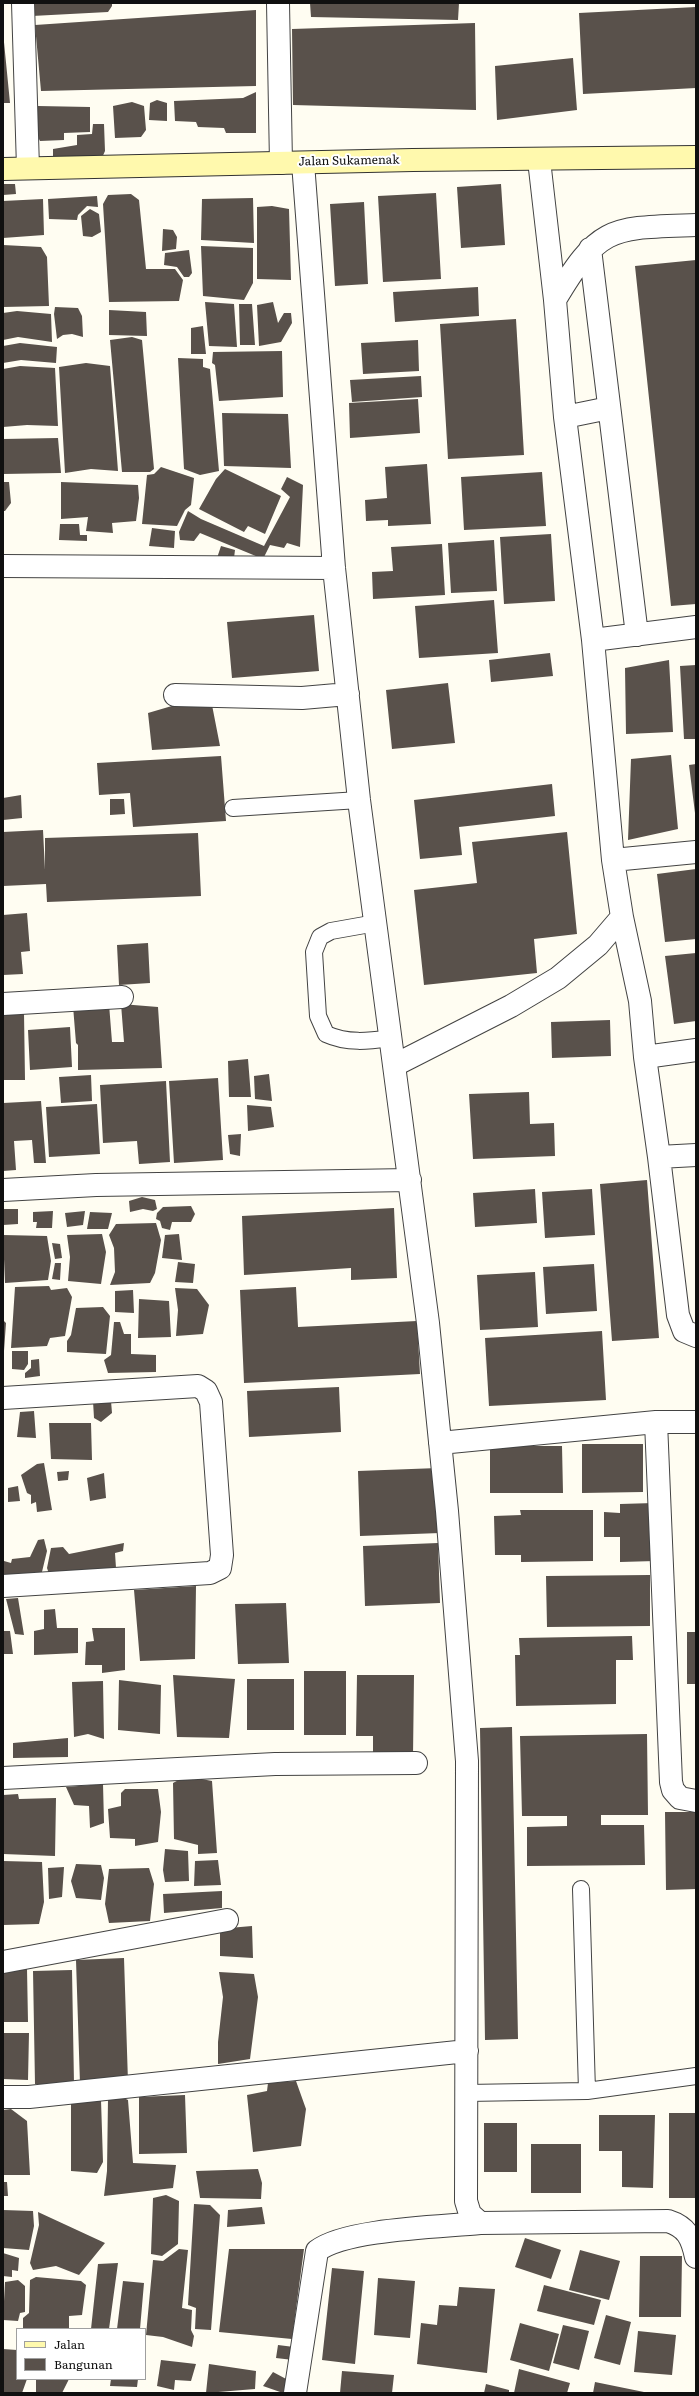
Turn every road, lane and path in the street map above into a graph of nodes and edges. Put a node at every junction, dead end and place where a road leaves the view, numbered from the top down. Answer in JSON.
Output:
{"nodes":[{"id":1,"x":23,"y":3,"type":"edge"},
{"id":2,"x":278,"y":3,"type":"edge"},
{"id":3,"x":696,"y":157,"type":"edge"},
{"id":4,"x":540,"y":160,"type":"junction"},
{"id":5,"x":303,"y":162,"type":"junction"},
{"id":6,"x":281,"y":163,"type":"junction"},
{"id":7,"x":28,"y":168,"type":"junction"},
{"id":8,"x":3,"y":169,"type":"edge"},
{"id":9,"x":696,"y":225,"type":"edge"},
{"id":10,"x":590,"y":249,"type":"junction"},
{"id":11,"x":555,"y":300,"type":"junction"},
{"id":12,"x":609,"y":408,"type":"junction"},
{"id":13,"x":565,"y":417,"type":"junction"},
{"id":14,"x":3,"y":566,"type":"edge"},
{"id":15,"x":334,"y":568,"type":"junction"},
{"id":16,"x":696,"y":627,"type":"edge"},
{"id":17,"x":637,"y":635,"type":"junction"},
{"id":18,"x":593,"y":640,"type":"junction"},
{"id":19,"x":348,"y":694,"type":"junction"},
{"id":20,"x":175,"y":695,"type":"dead end"},
{"id":21,"x":359,"y":800,"type":"junction"},
{"id":22,"x":233,"y":808,"type":"dead end"},
{"id":23,"x":696,"y":852,"type":"edge"},
{"id":24,"x":613,"y":860,"type":"junction"},
{"id":25,"x":622,"y":917,"type":"junction"},
{"id":26,"x":376,"y":923,"type":"junction"},
{"id":27,"x":122,"y":996,"type":"dead end"},
{"id":28,"x":3,"y":1004,"type":"edge"},
{"id":29,"x":392,"y":1038,"type":"junction"},
{"id":30,"x":696,"y":1050,"type":"edge"},
{"id":31,"x":645,"y":1057,"type":"junction"},
{"id":32,"x":396,"y":1065,"type":"junction"},
{"id":33,"x":696,"y":1155,"type":"edge"},
{"id":34,"x":659,"y":1157,"type":"junction"},
{"id":35,"x":410,"y":1180,"type":"junction"},
{"id":36,"x":3,"y":1190,"type":"edge"},
{"id":37,"x":696,"y":1336,"type":"edge"},
{"id":38,"x":3,"y":1398,"type":"edge"},
{"id":39,"x":656,"y":1422,"type":"junction"},
{"id":40,"x":696,"y":1422,"type":"edge"},
{"id":41,"x":440,"y":1443,"type":"junction"},
{"id":42,"x":3,"y":1586,"type":"edge"},
{"id":43,"x":416,"y":1763,"type":"dead end"},
{"id":44,"x":3,"y":1778,"type":"edge"},
{"id":45,"x":696,"y":1800,"type":"edge"},
{"id":46,"x":581,"y":1889,"type":"dead end"},
{"id":47,"x":227,"y":1920,"type":"dead end"},
{"id":48,"x":3,"y":1962,"type":"edge"},
{"id":49,"x":467,"y":2051,"type":"junction"},
{"id":50,"x":696,"y":2076,"type":"edge"},
{"id":51,"x":588,"y":2091,"type":"junction"},
{"id":52,"x":466,"y":2093,"type":"junction"},
{"id":53,"x":3,"y":2097,"type":"edge"},
{"id":54,"x":480,"y":2223,"type":"junction"},
{"id":55,"x":696,"y":2257,"type":"edge"},
{"id":56,"x":295,"y":2393,"type":"edge"}],
"edges":[{"from":1,"to":7,"type":"street"},
{"from":2,"to":6,"type":"street"},
{"from":3,"to":4,"type":"main road","name":"Jalan Sukamenak"},
{"from":4,"to":5,"type":"main road","name":"Jalan Sukamenak"},
{"from":4,"to":11,"type":"street"},
{"from":5,"to":6,"type":"main road","name":"Jalan Sukamenak"},
{"from":5,"to":15,"type":"street"},
{"from":6,"to":7,"type":"main road","name":"Jalan Sukamenak"},
{"from":7,"to":8,"type":"main road","name":"Jalan Sukamenak"},
{"from":9,"to":10,"type":"street"},
{"from":10,"to":11,"type":"street"},
{"from":10,"to":12,"type":"street"},
{"from":11,"to":13,"type":"street"},
{"from":12,"to":13,"type":"street"},
{"from":12,"to":17,"type":"street"},
{"from":13,"to":18,"type":"street"},
{"from":14,"to":15,"type":"street"},
{"from":15,"to":19,"type":"street"},
{"from":16,"to":17,"type":"street"},
{"from":17,"to":18,"type":"street"},
{"from":18,"to":24,"type":"street"},
{"from":19,"to":20,"type":"street"},
{"from":19,"to":21,"type":"street"},
{"from":21,"to":22,"type":"lane"},
{"from":21,"to":26,"type":"street"},
{"from":23,"to":24,"type":"street"},
{"from":24,"to":25,"type":"street"},
{"from":25,"to":31,"type":"street"},
{"from":25,"to":32,"type":"street"},
{"from":26,"to":29,"type":"street"},
{"from":26,"to":29,"type":"lane"},
{"from":27,"to":28,"type":"street"},
{"from":29,"to":32,"type":"street"},
{"from":30,"to":31,"type":"street"},
{"from":31,"to":34,"type":"street"},
{"from":32,"to":35,"type":"street"},
{"from":33,"to":34,"type":"street"},
{"from":34,"to":37,"type":"street"},
{"from":35,"to":36,"type":"street"},
{"from":35,"to":41,"type":"street"},
{"from":38,"to":42,"type":"street"},
{"from":39,"to":40,"type":"street"},
{"from":39,"to":41,"type":"street"},
{"from":39,"to":45,"type":"street"},
{"from":41,"to":49,"type":"street"},
{"from":43,"to":44,"type":"street"},
{"from":46,"to":51,"type":"lane"},
{"from":47,"to":48,"type":"street"},
{"from":49,"to":52,"type":"street"},
{"from":49,"to":53,"type":"street"},
{"from":50,"to":51,"type":"lane"},
{"from":51,"to":52,"type":"lane"},
{"from":52,"to":54,"type":"street"},
{"from":54,"to":55,"type":"street"},
{"from":54,"to":56,"type":"street"}]}
